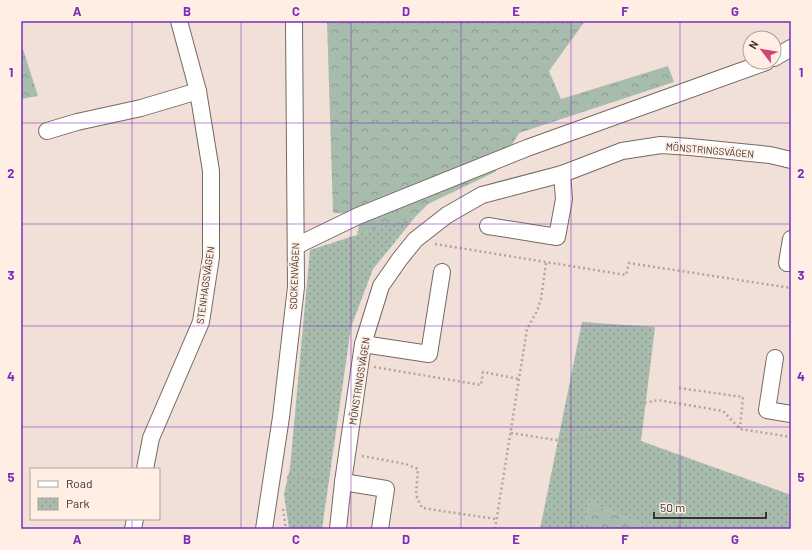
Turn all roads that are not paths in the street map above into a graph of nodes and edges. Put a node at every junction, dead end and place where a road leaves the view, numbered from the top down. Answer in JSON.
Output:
{"nodes":[{"id":1,"x":179,"y":21,"type":"edge"},
{"id":2,"x":294,"y":21,"type":"edge"},
{"id":3,"x":791,"y":48,"type":"edge"},
{"id":4,"x":782,"y":53,"type":"edge"},
{"id":5,"x":744,"y":70,"type":"edge"},
{"id":6,"x":198,"y":91,"type":"junction"},
{"id":7,"x":47,"y":131,"type":"dead end"},
{"id":8,"x":791,"y":160,"type":"edge"},
{"id":9,"x":562,"y":174,"type":"junction"},
{"id":10,"x":488,"y":226,"type":"dead end"},
{"id":11,"x":791,"y":239,"type":"edge"},
{"id":12,"x":296,"y":246,"type":"junction"},
{"id":13,"x":791,"y":263,"type":"edge"},
{"id":14,"x":442,"y":272,"type":"dead end"},
{"id":15,"x":363,"y":344,"type":"junction"},
{"id":16,"x":776,"y":358,"type":"dead end"},
{"id":17,"x":791,"y":414,"type":"edge"},
{"id":18,"x":145,"y":468,"type":"edge"},
{"id":19,"x":343,"y":482,"type":"junction"},
{"id":20,"x":264,"y":529,"type":"edge"},
{"id":21,"x":338,"y":529,"type":"edge"},
{"id":22,"x":380,"y":529,"type":"edge"}],
"edges":[{"from":1,"to":6,"type":"street","name":"STENHAGSVÄGEN"},
{"from":2,"to":12,"type":"street","name":"SOCKENVÄGEN"},
{"from":3,"to":4,"type":"street"},
{"from":5,"to":12,"type":"street"},
{"from":6,"to":7,"type":"street"},
{"from":6,"to":18,"type":"street","name":"STENHAGSVÄGEN"},
{"from":8,"to":9,"type":"street","name":"MÖNSTRINGSVÄGEN"},
{"from":9,"to":10,"type":"street"},
{"from":9,"to":15,"type":"street","name":"MÖNSTRINGSVÄGEN"},
{"from":11,"to":13,"type":"street"},
{"from":12,"to":20,"type":"street","name":"SOCKENVÄGEN"},
{"from":14,"to":15,"type":"street"},
{"from":15,"to":19,"type":"street","name":"MÖNSTRINGSVÄGEN"},
{"from":16,"to":17,"type":"street"},
{"from":19,"to":21,"type":"street","name":"MÖNSTRINGSVÄGEN"},
{"from":19,"to":22,"type":"street"}]}
